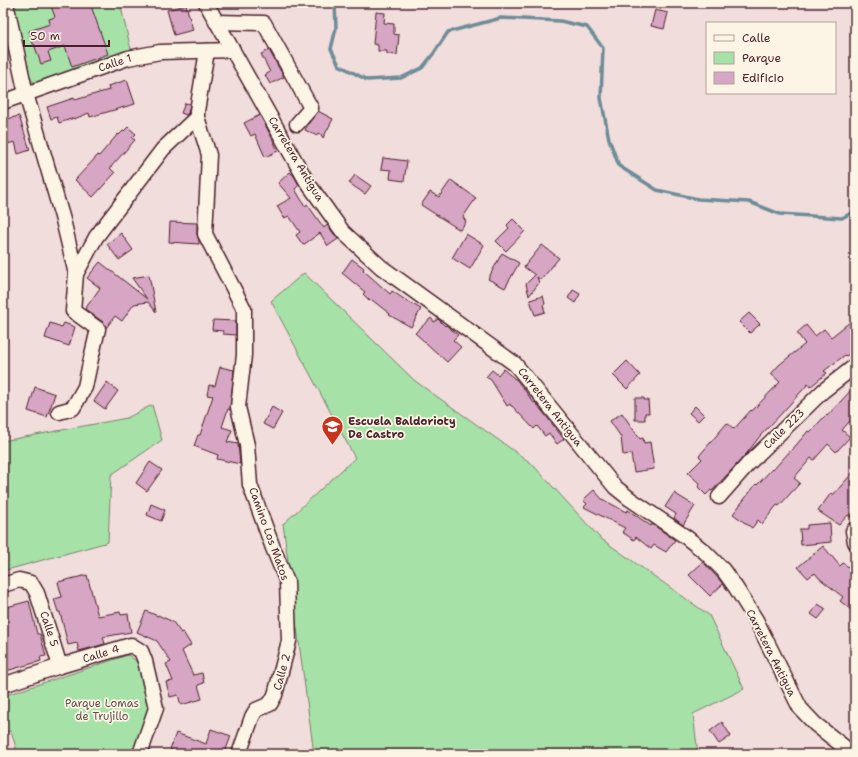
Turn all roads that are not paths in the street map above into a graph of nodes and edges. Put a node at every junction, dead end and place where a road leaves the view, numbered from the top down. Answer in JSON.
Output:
{"nodes":[{"id":1,"x":6,"y":3,"type":"edge"},
{"id":2,"x":206,"y":3,"type":"edge"},
{"id":3,"x":216,"y":22,"type":"junction"},
{"id":4,"x":233,"y":50,"type":"junction"},
{"id":5,"x":207,"y":51,"type":"junction"},
{"id":6,"x":26,"y":94,"type":"junction"},
{"id":7,"x":3,"y":102,"type":"edge"},
{"id":8,"x":197,"y":117,"type":"junction"},
{"id":9,"x":297,"y":124,"type":"dead end"},
{"id":10,"x":76,"y":274,"type":"junction"},
{"id":11,"x":855,"y":366,"type":"edge"},
{"id":12,"x":59,"y":412,"type":"dead end"},
{"id":13,"x":719,"y":497,"type":"dead end"},
{"id":14,"x":855,"y":529,"type":"edge"},
{"id":15,"x":855,"y":542,"type":"edge"},
{"id":16,"x":3,"y":585,"type":"edge"},
{"id":17,"x":288,"y":648,"type":"joint"},
{"id":18,"x":60,"y":666,"type":"junction"},
{"id":19,"x":3,"y":685,"type":"edge"},
{"id":20,"x":140,"y":754,"type":"edge"},
{"id":21,"x":239,"y":754,"type":"edge"},
{"id":22,"x":853,"y":754,"type":"edge"}],
"edges":[{"from":1,"to":6,"type":"street"},
{"from":2,"to":3,"type":"street","name":"Carretera Antigua"},
{"from":3,"to":4,"type":"street","name":"Carretera Antigua"},
{"from":3,"to":9,"type":"street"},
{"from":4,"to":5,"type":"street","name":"Calle 1"},
{"from":4,"to":22,"type":"street","name":"Carretera Antigua"},
{"from":5,"to":6,"type":"street","name":"Calle 1"},
{"from":5,"to":8,"type":"street","name":"Camino Los Matos"},
{"from":6,"to":7,"type":"street","name":"Calle 1"},
{"from":6,"to":10,"type":"street"},
{"from":8,"to":10,"type":"street"},
{"from":8,"to":17,"type":"street","name":"Camino Los Matos"},
{"from":10,"to":12,"type":"street"},
{"from":11,"to":13,"type":"street","name":"Calle 223"},
{"from":14,"to":15,"type":"street"},
{"from":16,"to":18,"type":"street","name":"Calle 5"},
{"from":17,"to":21,"type":"street","name":"Calle 2"},
{"from":18,"to":19,"type":"street","name":"Calle 4"},
{"from":18,"to":20,"type":"street","name":"Calle 4"}]}
